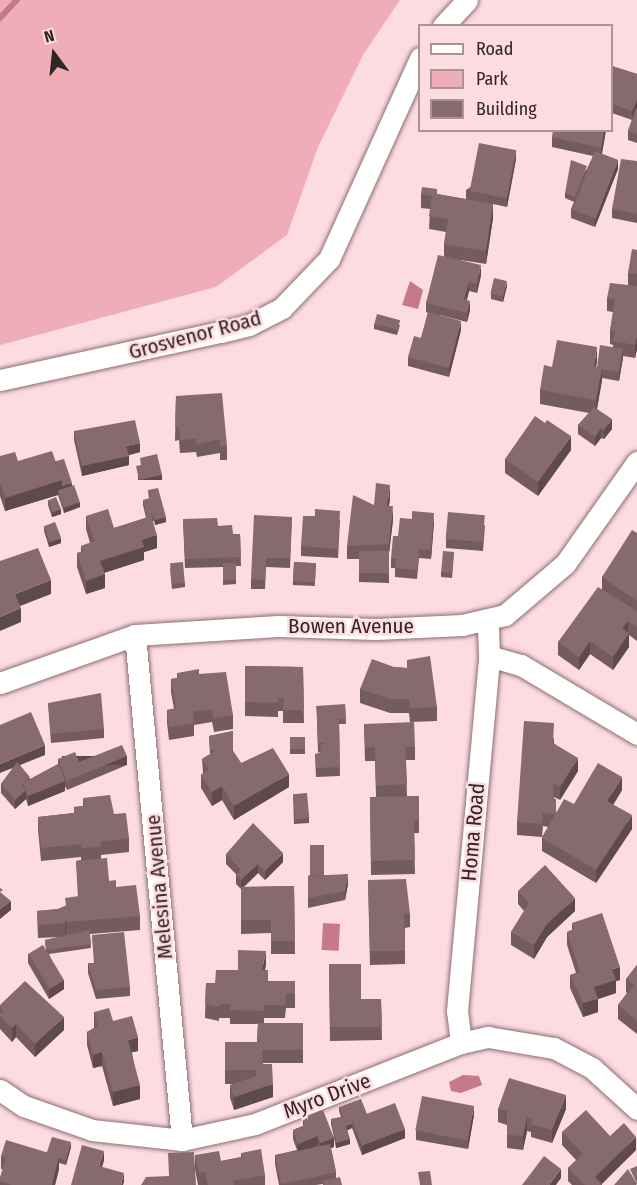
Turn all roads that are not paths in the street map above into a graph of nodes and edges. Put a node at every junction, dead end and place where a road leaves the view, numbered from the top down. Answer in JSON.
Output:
{"nodes":[{"id":1,"x":467,"y":0,"type":"edge"},
{"id":2,"x":444,"y":24,"type":"edge"},
{"id":3,"x":418,"y":62,"type":"edge"},
{"id":4,"x":0,"y":380,"type":"edge"},
{"id":5,"x":637,"y":462,"type":"edge"},
{"id":6,"x":488,"y":620,"type":"junction"},
{"id":7,"x":135,"y":635,"type":"junction"},
{"id":8,"x":489,"y":656,"type":"junction"},
{"id":9,"x":0,"y":683,"type":"edge"},
{"id":10,"x":637,"y":734,"type":"edge"},
{"id":11,"x":461,"y":1043,"type":"junction"},
{"id":12,"x":0,"y":1090,"type":"edge"},
{"id":13,"x":637,"y":1109,"type":"edge"},
{"id":14,"x":182,"y":1140,"type":"junction"}],
"edges":[{"from":1,"to":2,"type":"street"},
{"from":3,"to":4,"type":"street","name":"Grosvenor Road"},
{"from":5,"to":6,"type":"street","name":"Bowen Avenue"},
{"from":6,"to":7,"type":"street","name":"Bowen Avenue"},
{"from":6,"to":8,"type":"street","name":"Homa Road"},
{"from":7,"to":9,"type":"street","name":"Bowen Avenue"},
{"from":7,"to":14,"type":"street","name":"Melesina Avenue"},
{"from":8,"to":10,"type":"street"},
{"from":8,"to":11,"type":"street","name":"Homa Road"},
{"from":11,"to":13,"type":"street","name":"Myro Drive"},
{"from":11,"to":14,"type":"street","name":"Myro Drive"},
{"from":12,"to":14,"type":"street","name":"Myro Drive"}]}
